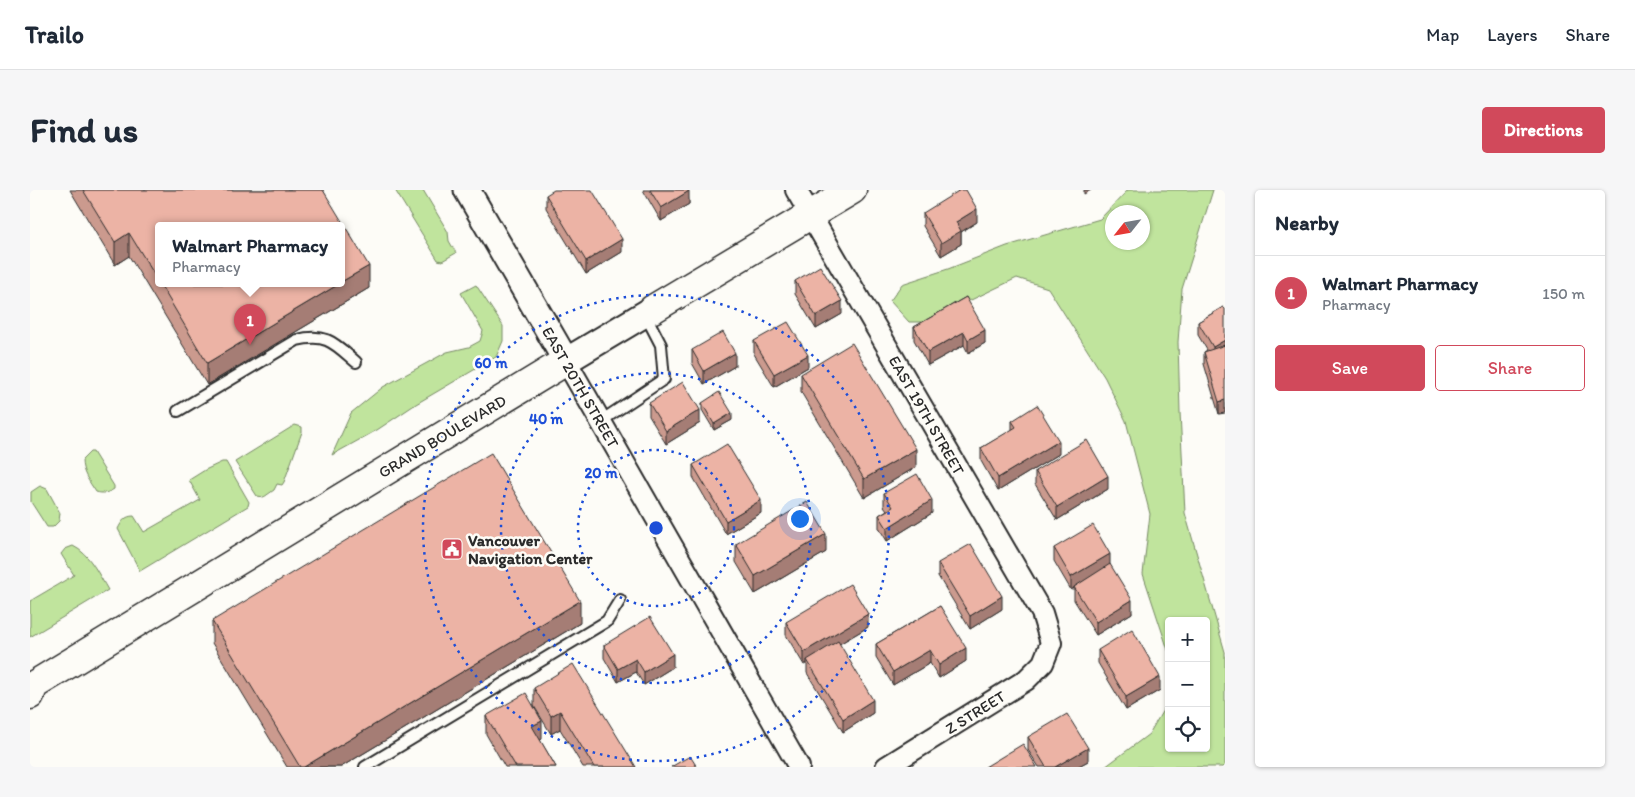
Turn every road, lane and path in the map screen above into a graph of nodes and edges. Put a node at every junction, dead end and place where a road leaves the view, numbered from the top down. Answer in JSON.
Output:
{"nodes":[{"id":1,"x":468,"y":190,"type":"edge"},
{"id":2,"x":796,"y":190,"type":"edge"},
{"id":3,"x":852,"y":190,"type":"edge"},
{"id":4,"x":811,"y":216,"type":"junction"},
{"id":5,"x":649,"y":312,"type":"junction"},
{"id":6,"x":566,"y":361,"type":"junction"},
{"id":7,"x":356,"y":362,"type":"dead end"},
{"id":8,"x":178,"y":411,"type":"dead end"},
{"id":9,"x":601,"y":421,"type":"junction"},
{"id":10,"x":620,"y":600,"type":"dead end"},
{"id":11,"x":1051,"y":643,"type":"joint"},
{"id":12,"x":31,"y":688,"type":"edge"},
{"id":13,"x":364,"y":767,"type":"edge"},
{"id":14,"x":799,"y":767,"type":"edge"},
{"id":15,"x":886,"y":767,"type":"edge"}],
"edges":[{"from":1,"to":6,"type":"street","name":"EAST 20TH STREET"},
{"from":2,"to":4,"type":"street","name":"EAST 19TH STREET"},
{"from":3,"to":4,"type":"main road","name":"GRAND BOULEVARD"},
{"from":4,"to":5,"type":"main road","name":"GRAND BOULEVARD"},
{"from":4,"to":11,"type":"street","name":"EAST 19TH STREET"},
{"from":5,"to":6,"type":"street","name":"GRAND BOULEVARD"},
{"from":5,"to":9,"type":"lane"},
{"from":6,"to":9,"type":"street","name":"EAST 20TH STREET"},
{"from":6,"to":12,"type":"main road","name":"GRAND BOULEVARD"},
{"from":7,"to":8,"type":"lane"},
{"from":9,"to":14,"type":"street","name":"EAST 20TH STREET"},
{"from":10,"to":13,"type":"lane"},
{"from":11,"to":15,"type":"street","name":"Z STREET"}]}
